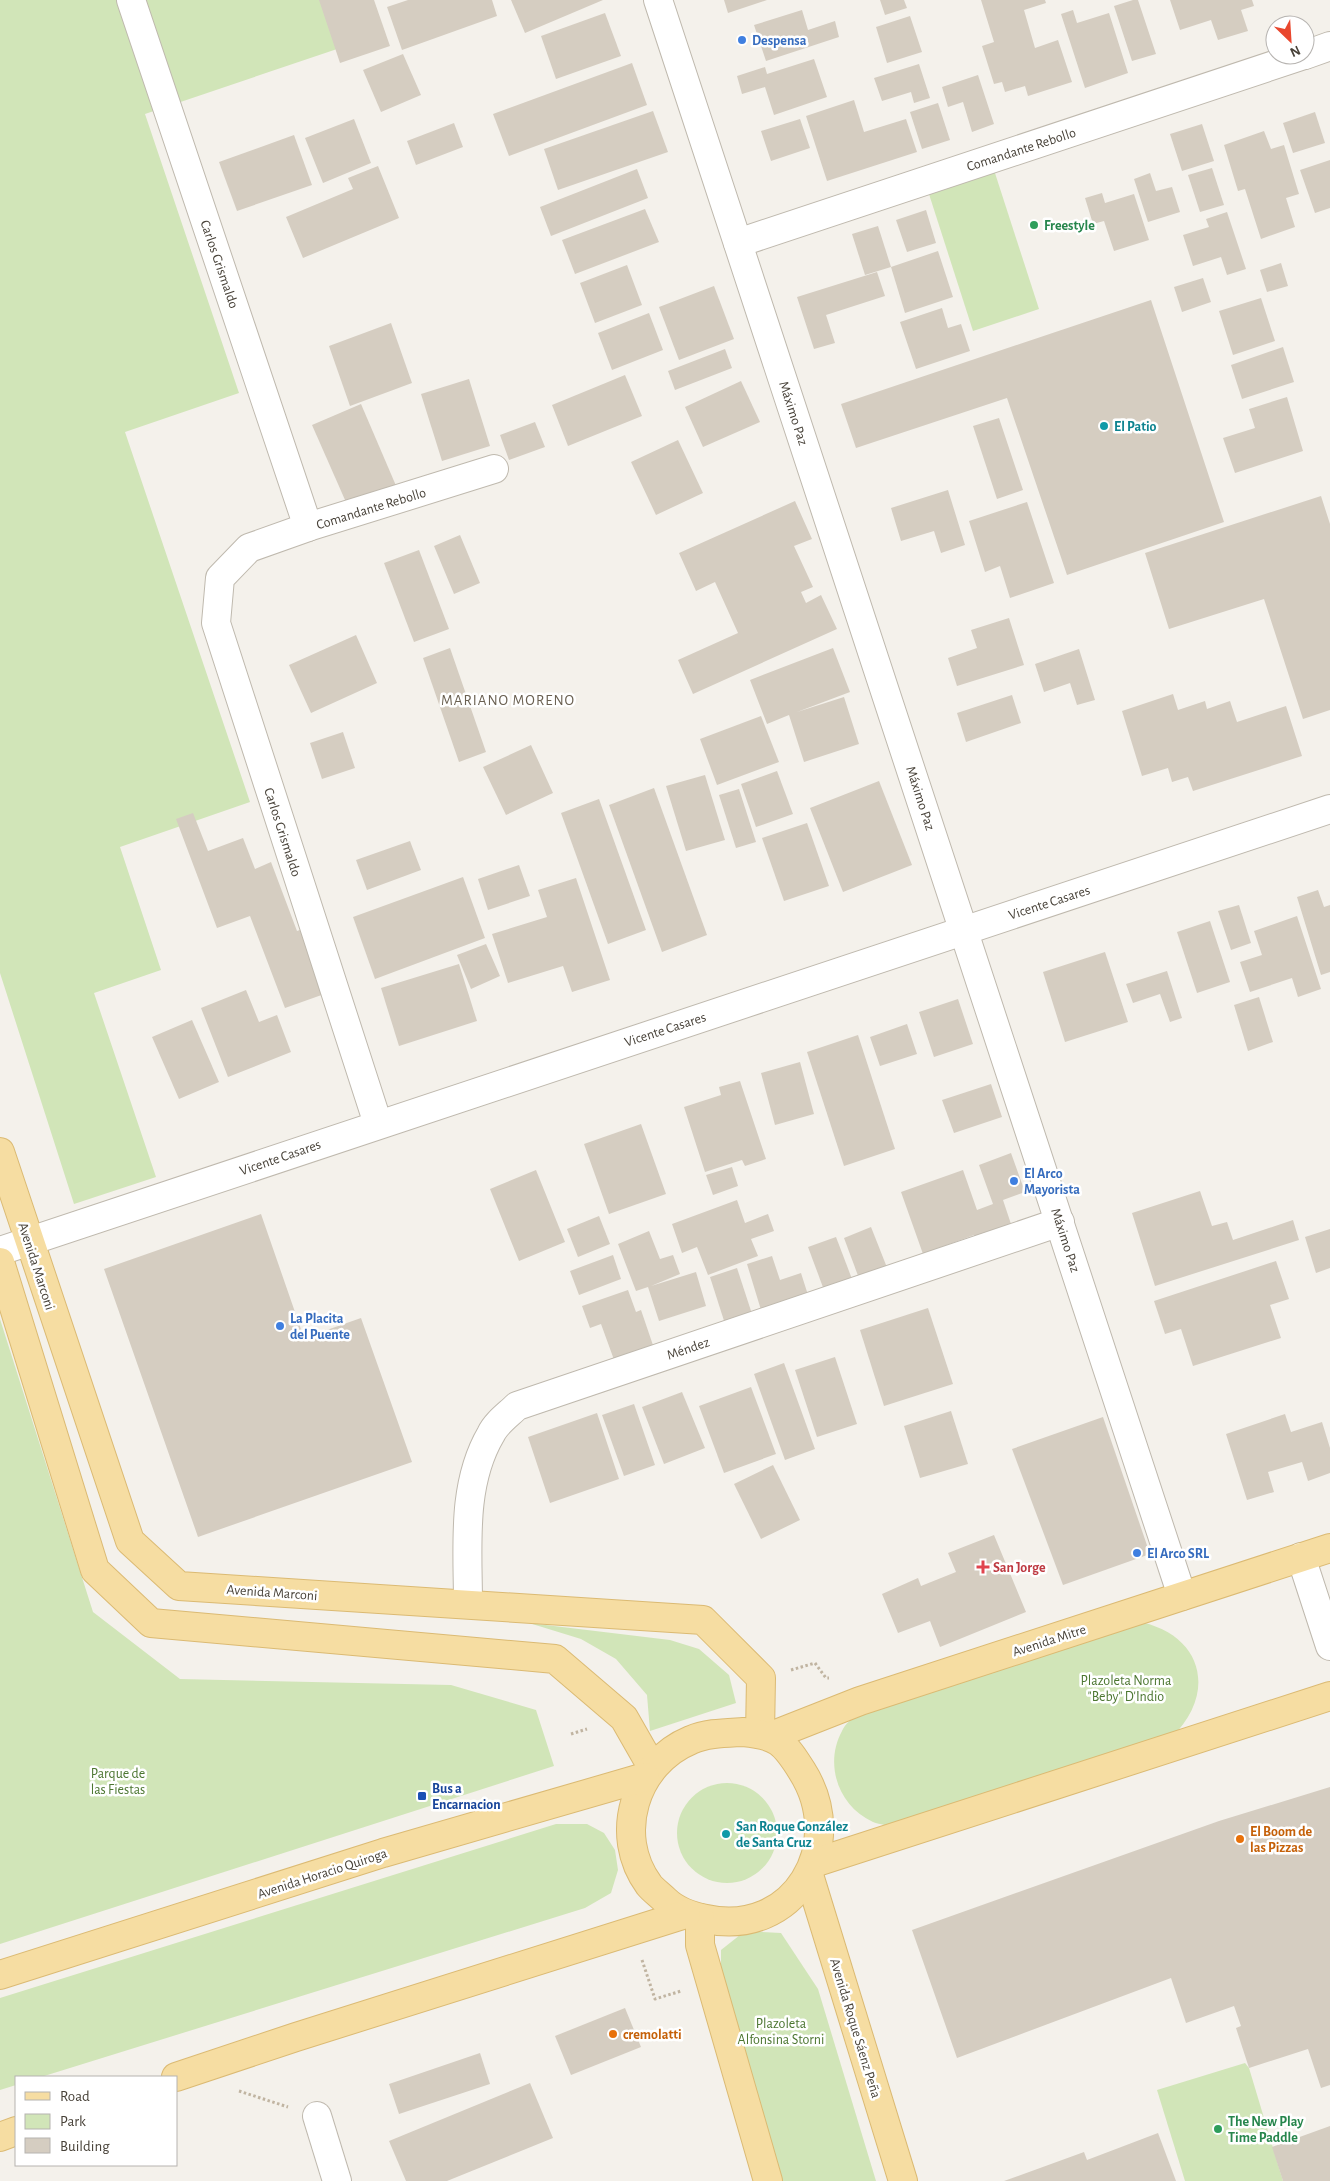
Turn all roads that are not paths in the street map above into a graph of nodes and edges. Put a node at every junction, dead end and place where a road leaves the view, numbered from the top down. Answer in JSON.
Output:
{"nodes":[{"id":1,"x":132,"y":0,"type":"edge"},
{"id":2,"x":658,"y":0,"type":"edge"},
{"id":3,"x":1330,"y":46,"type":"edge"},
{"id":4,"x":1315,"y":51,"type":"edge"},
{"id":5,"x":1275,"y":65,"type":"edge"},
{"id":6,"x":738,"y":243,"type":"junction"},
{"id":7,"x":494,"y":469,"type":"dead end"},
{"id":8,"x":308,"y":527,"type":"junction"},
{"id":9,"x":249,"y":548,"type":"joint"},
{"id":10,"x":1330,"y":809,"type":"edge"},
{"id":11,"x":964,"y":930,"type":"junction"},
{"id":12,"x":378,"y":1124,"type":"junction"},
{"id":13,"x":0,"y":1152,"type":"edge"},
{"id":14,"x":1060,"y":1222,"type":"junction"},
{"id":15,"x":28,"y":1241,"type":"junction"},
{"id":16,"x":0,"y":1251,"type":"edge"},
{"id":17,"x":0,"y":1262,"type":"edge"},
{"id":18,"x":1330,"y":1548,"type":"edge"},
{"id":19,"x":1302,"y":1557,"type":"junction"},
{"id":20,"x":1182,"y":1596,"type":"junction"},
{"id":21,"x":468,"y":1604,"type":"junction"},
{"id":22,"x":1330,"y":1646,"type":"edge"},
{"id":23,"x":1330,"y":1696,"type":"edge"},
{"id":24,"x":765,"y":1735,"type":"junction"},
{"id":25,"x":648,"y":1772,"type":"junction"},
{"id":26,"x":812,"y":1869,"type":"junction"},
{"id":27,"x":693,"y":1916,"type":"junction"},
{"id":28,"x":0,"y":1975,"type":"edge"},
{"id":29,"x":178,"y":2076,"type":"edge"},
{"id":30,"x":317,"y":2116,"type":"road end"},
{"id":31,"x":15,"y":2131,"type":"edge"},
{"id":32,"x":0,"y":2136,"type":"edge"},
{"id":33,"x":337,"y":2181,"type":"edge"},
{"id":34,"x":768,"y":2181,"type":"edge"},
{"id":35,"x":903,"y":2181,"type":"edge"}],
"edges":[{"from":1,"to":8,"type":"street","name":"Carlos Grismaldo"},
{"from":2,"to":6,"type":"street","name":"Máximo Paz"},
{"from":3,"to":4,"type":"street","name":"Comandante Rebollo"},
{"from":5,"to":6,"type":"street","name":"Comandante Rebollo"},
{"from":6,"to":11,"type":"street","name":"Máximo Paz"},
{"from":7,"to":8,"type":"street","name":"Comandante Rebollo"},
{"from":8,"to":9,"type":"street","name":"Comandante Rebollo"},
{"from":9,"to":12,"type":"street","name":"Carlos Grismaldo"},
{"from":10,"to":11,"type":"street","name":"Vicente Casares"},
{"from":11,"to":12,"type":"street","name":"Vicente Casares"},
{"from":11,"to":14,"type":"street","name":"Máximo Paz"},
{"from":12,"to":15,"type":"street","name":"Vicente Casares"},
{"from":13,"to":15,"type":"main road","name":"Avenida Marconi"},
{"from":14,"to":20,"type":"street","name":"Máximo Paz"},
{"from":14,"to":21,"type":"street","name":"Méndez"},
{"from":15,"to":16,"type":"street","name":"Vicente Casares"},
{"from":15,"to":21,"type":"main road","name":"Avenida Marconi"},
{"from":17,"to":25,"type":"main road"},
{"from":18,"to":19,"type":"main road","name":"Avenida Mitre"},
{"from":19,"to":20,"type":"main road","name":"Avenida Mitre"},
{"from":19,"to":22,"type":"street"},
{"from":20,"to":24,"type":"main road","name":"Avenida Mitre"},
{"from":21,"to":24,"type":"main road","name":"Avenida Marconi"},
{"from":23,"to":26,"type":"main road"},
{"from":24,"to":25,"type":"main road"},
{"from":24,"to":26,"type":"main road"},
{"from":25,"to":27,"type":"main road"},
{"from":25,"to":28,"type":"main road","name":"Avenida Horacio Quiroga"},
{"from":26,"to":27,"type":"main road"},
{"from":26,"to":35,"type":"main road","name":"Avenida Roque Sáenz Peña"},
{"from":27,"to":29,"type":"main road"},
{"from":27,"to":34,"type":"main road"},
{"from":30,"to":33,"type":"street"},
{"from":31,"to":32,"type":"main road"}]}
